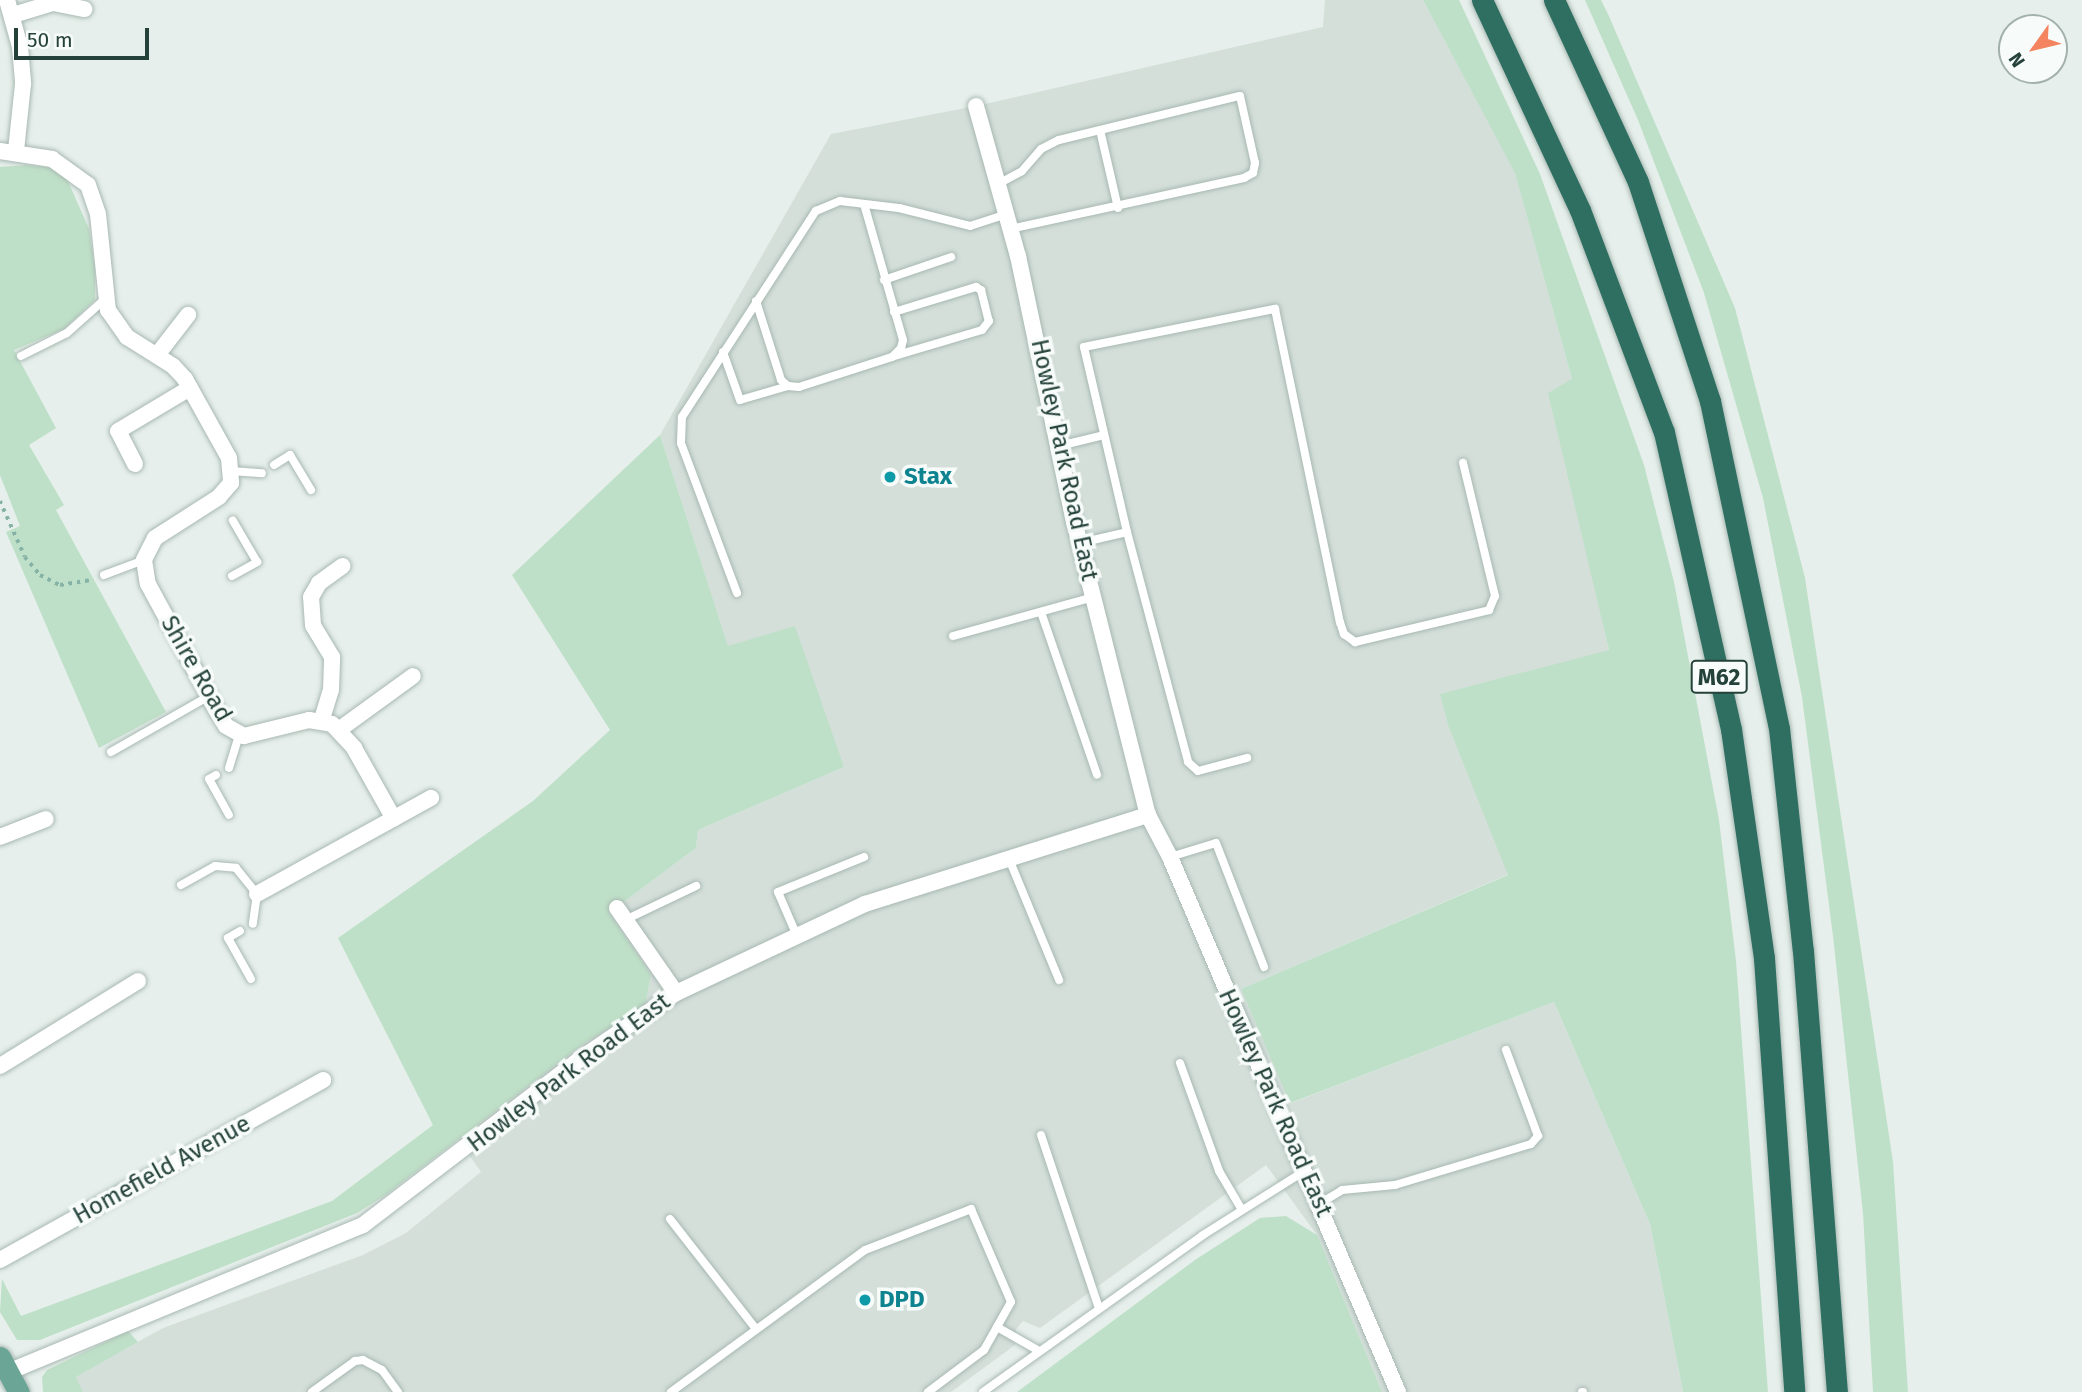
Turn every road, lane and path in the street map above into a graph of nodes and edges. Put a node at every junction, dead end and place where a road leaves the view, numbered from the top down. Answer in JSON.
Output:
{"nodes":[{"id":1,"x":1482,"y":0,"type":"edge"},
{"id":2,"x":1554,"y":0,"type":"edge"},
{"id":3,"x":10,"y":8,"type":"edge"},
{"id":4,"x":84,"y":9,"type":"dead end"},
{"id":5,"x":976,"y":106,"type":"dead end"},
{"id":6,"x":1100,"y":130,"type":"junction"},
{"id":7,"x":8,"y":151,"type":"edge"},
{"id":8,"x":998,"y":184,"type":"junction"},
{"id":9,"x":864,"y":204,"type":"junction"},
{"id":10,"x":1118,"y":208,"type":"junction"},
{"id":11,"x":1008,"y":222,"type":"junction"},
{"id":12,"x":951,"y":257,"type":"dead end"},
{"id":13,"x":884,"y":280,"type":"junction"},
{"id":14,"x":105,"y":299,"type":"junction"},
{"id":15,"x":756,"y":301,"type":"junction"},
{"id":16,"x":894,"y":312,"type":"junction"},
{"id":17,"x":188,"y":315,"type":"dead end"},
{"id":18,"x":723,"y":352,"type":"junction"},
{"id":19,"x":157,"y":355,"type":"junction"},
{"id":20,"x":21,"y":356,"type":"dead end"},
{"id":21,"x":892,"y":357,"type":"junction"},
{"id":22,"x":788,"y":386,"type":"junction"},
{"id":23,"x":190,"y":388,"type":"junction"},
{"id":24,"x":1104,"y":435,"type":"junction"},
{"id":25,"x":1059,"y":446,"type":"junction"},
{"id":26,"x":1462,"y":463,"type":"dead end"},
{"id":27,"x":135,"y":464,"type":"dead end"},
{"id":28,"x":274,"y":465,"type":"dead end"},
{"id":29,"x":231,"y":471,"type":"junction"},
{"id":30,"x":262,"y":473,"type":"dead end"},
{"id":31,"x":311,"y":490,"type":"dead end"},
{"id":32,"x":0,"y":501,"type":"edge"},
{"id":33,"x":233,"y":521,"type":"dead end"},
{"id":34,"x":1127,"y":532,"type":"junction"},
{"id":35,"x":1080,"y":543,"type":"junction"},
{"id":36,"x":144,"y":560,"type":"junction"},
{"id":37,"x":342,"y":566,"type":"dead end"},
{"id":38,"x":104,"y":575,"type":"joint"},
{"id":39,"x":232,"y":576,"type":"dead end"},
{"id":40,"x":737,"y":593,"type":"dead end"},
{"id":41,"x":1094,"y":597,"type":"junction"},
{"id":42,"x":1041,"y":612,"type":"junction"},
{"id":43,"x":953,"y":636,"type":"dead end"},
{"id":44,"x":413,"y":676,"type":"dead end"},
{"id":45,"x":209,"y":696,"type":"junction"},
{"id":46,"x":322,"y":719,"type":"junction"},
{"id":47,"x":340,"y":729,"type":"junction"},
{"id":48,"x":239,"y":735,"type":"junction"},
{"id":49,"x":111,"y":752,"type":"dead end"},
{"id":50,"x":1247,"y":758,"type":"dead end"},
{"id":51,"x":229,"y":768,"type":"dead end"},
{"id":52,"x":216,"y":775,"type":"dead end"},
{"id":53,"x":1097,"y":775,"type":"dead end"},
{"id":54,"x":431,"y":798,"type":"dead end"},
{"id":55,"x":229,"y":815,"type":"dead end"},
{"id":56,"x":1148,"y":815,"type":"junction"},
{"id":57,"x":46,"y":819,"type":"dead end"},
{"id":58,"x":394,"y":819,"type":"junction"},
{"id":59,"x":0,"y":837,"type":"edge"},
{"id":60,"x":864,"y":857,"type":"dead end"},
{"id":61,"x":1170,"y":857,"type":"junction"},
{"id":62,"x":1009,"y":859,"type":"junction"},
{"id":63,"x":181,"y":885,"type":"dead end"},
{"id":64,"x":696,"y":886,"type":"dead end"},
{"id":65,"x":257,"y":894,"type":"junction"},
{"id":66,"x":621,"y":914,"type":"joint"},
{"id":67,"x":254,"y":924,"type":"dead end"},
{"id":68,"x":240,"y":931,"type":"dead end"},
{"id":69,"x":797,"y":936,"type":"junction"},
{"id":70,"x":1264,"y":967,"type":"dead end"},
{"id":71,"x":251,"y":979,"type":"dead end"},
{"id":72,"x":1059,"y":980,"type":"dead end"},
{"id":73,"x":138,"y":981,"type":"dead end"},
{"id":74,"x":676,"y":993,"type":"junction"},
{"id":75,"x":1506,"y":1049,"type":"dead end"},
{"id":76,"x":1180,"y":1063,"type":"dead end"},
{"id":77,"x":0,"y":1066,"type":"edge"},
{"id":78,"x":323,"y":1080,"type":"dead end"},
{"id":79,"x":1041,"y":1135,"type":"dead end"},
{"id":80,"x":1303,"y":1172,"type":"junction"},
{"id":81,"x":1319,"y":1204,"type":"junction"},
{"id":82,"x":1242,"y":1210,"type":"junction"},
{"id":83,"x":670,"y":1219,"type":"dead end"},
{"id":84,"x":0,"y":1260,"type":"edge"},
{"id":85,"x":1099,"y":1308,"type":"junction"},
{"id":86,"x":997,"y":1327,"type":"junction"},
{"id":87,"x":756,"y":1329,"type":"junction"},
{"id":88,"x":1039,"y":1351,"type":"junction"},
{"id":89,"x":4,"y":1364,"type":"edge"},
{"id":90,"x":19,"y":1392,"type":"edge"},
{"id":91,"x":312,"y":1392,"type":"edge"},
{"id":92,"x":398,"y":1392,"type":"edge"},
{"id":93,"x":671,"y":1392,"type":"edge"},
{"id":94,"x":928,"y":1392,"type":"edge"},
{"id":95,"x":984,"y":1392,"type":"edge"},
{"id":96,"x":1398,"y":1392,"type":"edge"},
{"id":97,"x":1794,"y":1392,"type":"edge"},
{"id":98,"x":1837,"y":1392,"type":"edge"}],
"edges":[{"from":1,"to":97,"type":"highway","number":"M62"},
{"from":2,"to":98,"type":"highway","number":"M62"},
{"from":3,"to":4,"type":"street"},
{"from":3,"to":7,"type":"street"},
{"from":5,"to":8,"type":"street","name":"Howley Park Road East"},
{"from":6,"to":8,"type":"lane"},
{"from":6,"to":10,"type":"lane"},
{"from":6,"to":10,"type":"lane"},
{"from":7,"to":14,"type":"street"},
{"from":8,"to":11,"type":"street","name":"Howley Park Road East"},
{"from":9,"to":11,"type":"lane"},
{"from":9,"to":13,"type":"lane"},
{"from":9,"to":15,"type":"lane"},
{"from":10,"to":11,"type":"lane"},
{"from":11,"to":25,"type":"street","name":"Howley Park Road East"},
{"from":12,"to":13,"type":"lane"},
{"from":13,"to":16,"type":"lane"},
{"from":14,"to":19,"type":"street"},
{"from":14,"to":20,"type":"lane"},
{"from":15,"to":18,"type":"lane"},
{"from":15,"to":22,"type":"lane"},
{"from":16,"to":21,"type":"lane"},
{"from":16,"to":21,"type":"lane"},
{"from":17,"to":19,"type":"street"},
{"from":18,"to":22,"type":"lane"},
{"from":18,"to":40,"type":"lane"},
{"from":19,"to":23,"type":"street"},
{"from":21,"to":22,"type":"lane"},
{"from":23,"to":27,"type":"street"},
{"from":23,"to":29,"type":"street"},
{"from":24,"to":25,"type":"lane"},
{"from":24,"to":26,"type":"lane"},
{"from":24,"to":34,"type":"lane"},
{"from":25,"to":35,"type":"street","name":"Howley Park Road East"},
{"from":28,"to":31,"type":"lane"},
{"from":29,"to":30,"type":"lane"},
{"from":29,"to":36,"type":"street"},
{"from":32,"to":38,"type":"path"},
{"from":33,"to":39,"type":"lane"},
{"from":34,"to":35,"type":"lane"},
{"from":34,"to":50,"type":"lane"},
{"from":35,"to":41,"type":"street","name":"Howley Park Road East"},
{"from":36,"to":38,"type":"lane"},
{"from":36,"to":45,"type":"street","name":"Shire Road"},
{"from":37,"to":46,"type":"street"},
{"from":41,"to":42,"type":"lane"},
{"from":41,"to":56,"type":"street","name":"Howley Park Road East"},
{"from":42,"to":43,"type":"lane"},
{"from":42,"to":53,"type":"lane"},
{"from":44,"to":47,"type":"street"},
{"from":45,"to":48,"type":"street","name":"Shire Road"},
{"from":45,"to":49,"type":"lane"},
{"from":46,"to":47,"type":"street"},
{"from":46,"to":48,"type":"street","name":"Shire Road"},
{"from":47,"to":58,"type":"street"},
{"from":48,"to":51,"type":"lane"},
{"from":52,"to":55,"type":"lane"},
{"from":54,"to":58,"type":"street"},
{"from":56,"to":61,"type":"street","name":"Howley Park Road East"},
{"from":56,"to":62,"type":"street","name":"Howley Park Road East"},
{"from":57,"to":59,"type":"street"},
{"from":58,"to":65,"type":"street"},
{"from":60,"to":69,"type":"lane"},
{"from":61,"to":70,"type":"lane"},
{"from":61,"to":80,"type":"street","name":"Howley Park Road East"},
{"from":62,"to":69,"type":"street","name":"Howley Park Road East"},
{"from":62,"to":72,"type":"lane"},
{"from":63,"to":65,"type":"lane"},
{"from":64,"to":66,"type":"lane"},
{"from":65,"to":67,"type":"lane"},
{"from":66,"to":74,"type":"street"},
{"from":68,"to":71,"type":"lane"},
{"from":69,"to":74,"type":"street","name":"Howley Park Road East"},
{"from":73,"to":77,"type":"street"},
{"from":74,"to":89,"type":"street","name":"Howley Park Road East"},
{"from":75,"to":81,"type":"lane"},
{"from":76,"to":82,"type":"lane"},
{"from":78,"to":84,"type":"street","name":"Homefield Avenue"},
{"from":79,"to":85,"type":"lane"},
{"from":80,"to":81,"type":"street","name":"Howley Park Road East"},
{"from":80,"to":82,"type":"lane"},
{"from":81,"to":96,"type":"street","name":"Howley Park Road East"},
{"from":82,"to":85,"type":"lane"},
{"from":83,"to":87,"type":"lane"},
{"from":85,"to":88,"type":"lane"},
{"from":86,"to":87,"type":"lane"},
{"from":86,"to":88,"type":"lane"},
{"from":86,"to":94,"type":"lane"},
{"from":87,"to":93,"type":"lane"},
{"from":88,"to":95,"type":"lane"},
{"from":89,"to":90,"type":"main road"},
{"from":91,"to":92,"type":"lane"}]}
